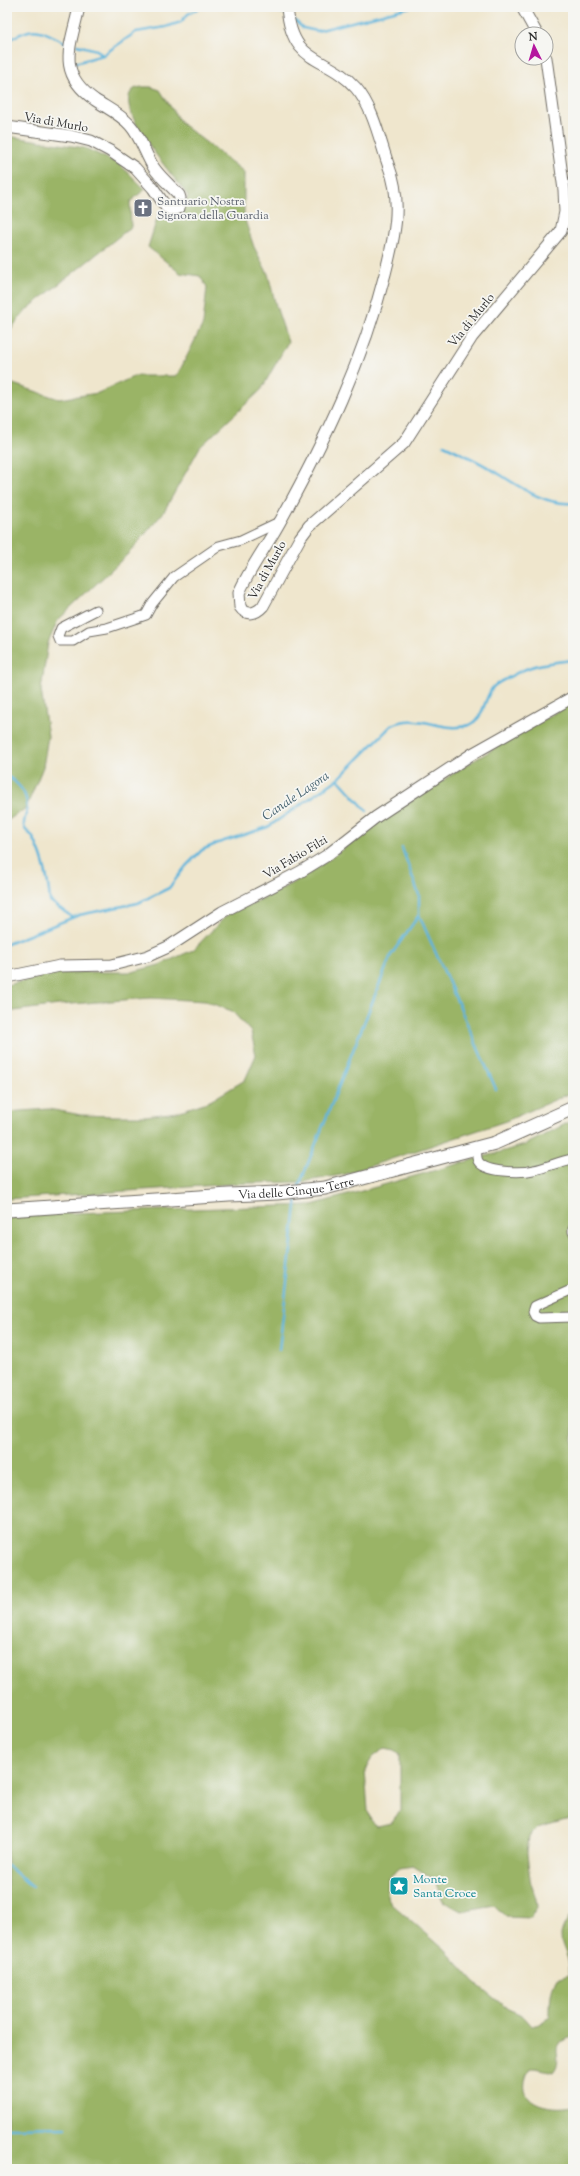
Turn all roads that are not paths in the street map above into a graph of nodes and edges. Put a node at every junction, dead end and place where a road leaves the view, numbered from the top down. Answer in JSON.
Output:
{"nodes":[{"id":1,"x":79,"y":7,"type":"edge"},
{"id":2,"x":287,"y":7,"type":"edge"},
{"id":3,"x":522,"y":7,"type":"edge"},
{"id":4,"x":533,"y":26,"type":"edge"},
{"id":5,"x":547,"y":66,"type":"edge"},
{"id":6,"x":7,"y":127,"type":"edge"},
{"id":7,"x":281,"y":521,"type":"junction"},
{"id":8,"x":96,"y":610,"type":"dead end"},
{"id":9,"x":573,"y":697,"type":"edge"},
{"id":10,"x":7,"y":977,"type":"edge"},
{"id":11,"x":573,"y":1108,"type":"edge"},
{"id":12,"x":476,"y":1149,"type":"junction"},
{"id":13,"x":573,"y":1159,"type":"edge"},
{"id":14,"x":7,"y":1210,"type":"edge"},
{"id":15,"x":573,"y":1229,"type":"edge"},
{"id":16,"x":573,"y":1232,"type":"edge"},
{"id":17,"x":573,"y":1289,"type":"edge"},
{"id":18,"x":573,"y":1317,"type":"edge"}],
"edges":[{"from":1,"to":6,"type":"street","name":"Via di Murlo"},
{"from":2,"to":7,"type":"street","name":"Via di Murlo"},
{"from":3,"to":4,"type":"street"},
{"from":5,"to":7,"type":"street","name":"Via di Murlo"},
{"from":7,"to":8,"type":"street"},
{"from":9,"to":10,"type":"street","name":"Via Fabio Filzi"},
{"from":11,"to":12,"type":"main road","name":"Via delle Cinque Terre"},
{"from":12,"to":13,"type":"street"},
{"from":12,"to":14,"type":"main road","name":"Via delle Cinque Terre"},
{"from":15,"to":16,"type":"street"},
{"from":17,"to":18,"type":"street"}]}
